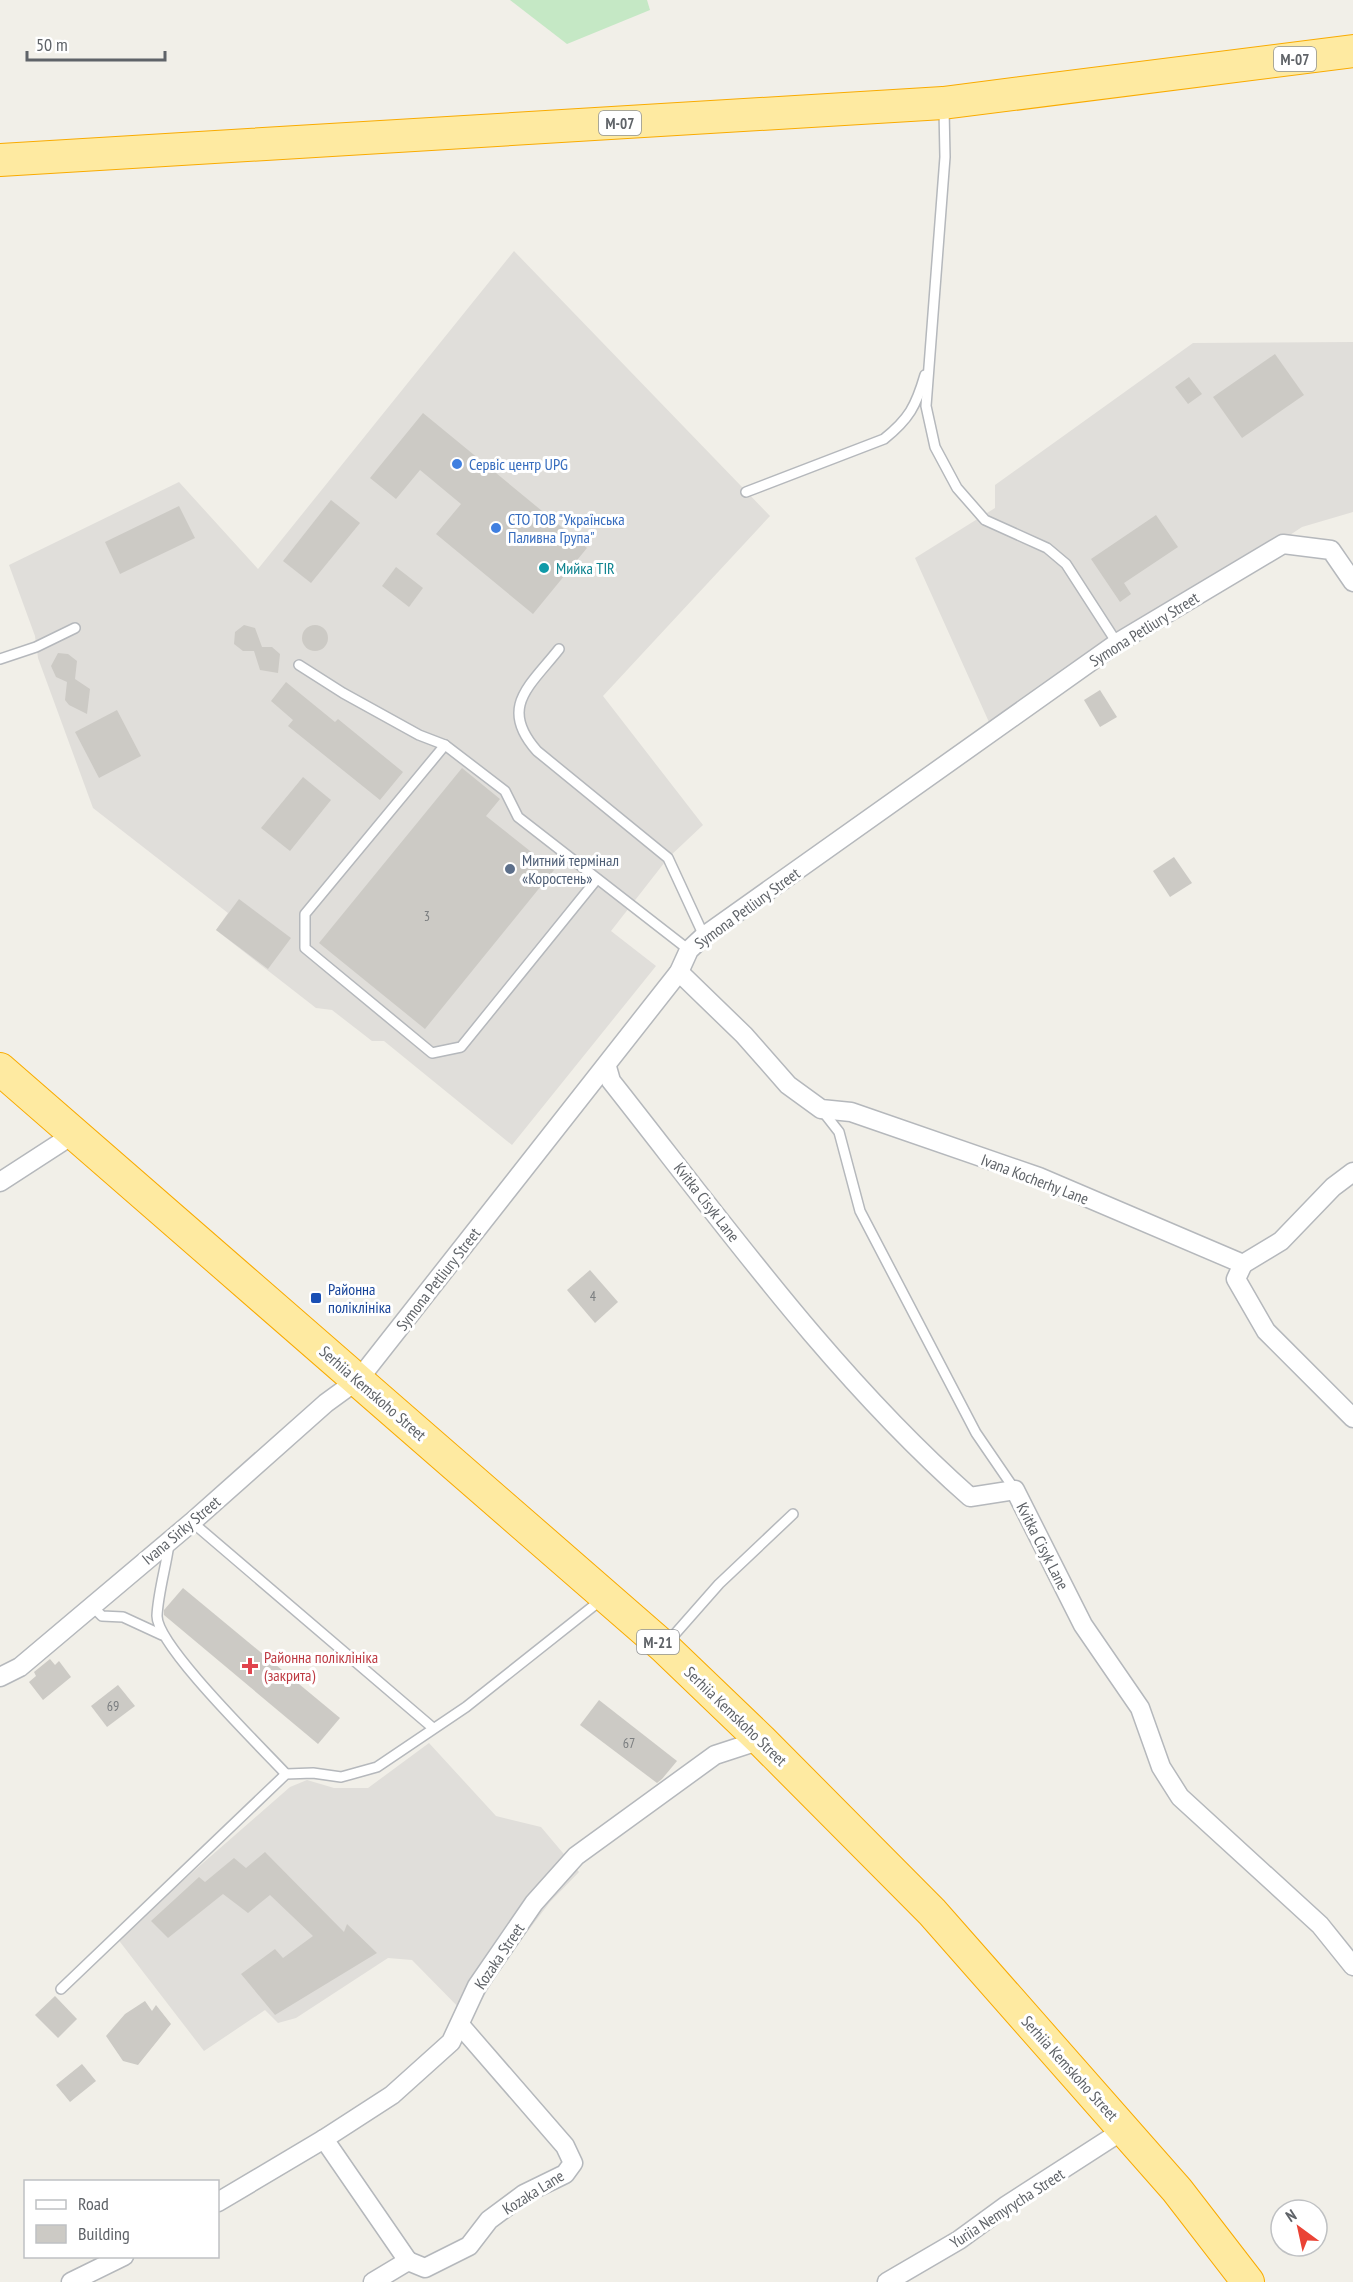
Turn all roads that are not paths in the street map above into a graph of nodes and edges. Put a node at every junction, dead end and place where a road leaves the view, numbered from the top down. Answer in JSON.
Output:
{"nodes":[{"id":1,"x":1353,"y":51,"type":"edge"},
{"id":2,"x":944,"y":104,"type":"junction"},
{"id":3,"x":0,"y":160,"type":"edge"},
{"id":4,"x":931,"y":356,"type":"junction"},
{"id":5,"x":746,"y":492,"type":"dead end"},
{"id":6,"x":1353,"y":582,"type":"edge"},
{"id":7,"x":75,"y":628,"type":"dead end"},
{"id":8,"x":1118,"y":643,"type":"junction"},
{"id":9,"x":559,"y":649,"type":"dead end"},
{"id":10,"x":0,"y":658,"type":"edge"},
{"id":11,"x":299,"y":665,"type":"dead end"},
{"id":12,"x":445,"y":745,"type":"junction"},
{"id":13,"x":597,"y":879,"type":"junction"},
{"id":14,"x":704,"y":936,"type":"junction"},
{"id":15,"x":689,"y":950,"type":"junction"},
{"id":16,"x":679,"y":972,"type":"junction"},
{"id":17,"x":607,"y":1067,"type":"junction"},
{"id":18,"x":0,"y":1069,"type":"edge"},
{"id":19,"x":821,"y":1109,"type":"junction"},
{"id":20,"x":74,"y":1134,"type":"junction"},
{"id":21,"x":1353,"y":1172,"type":"edge"},
{"id":22,"x":0,"y":1182,"type":"edge"},
{"id":23,"x":1243,"y":1264,"type":"junction"},
{"id":24,"x":359,"y":1380,"type":"junction"},
{"id":25,"x":1353,"y":1418,"type":"edge"},
{"id":26,"x":1015,"y":1490,"type":"junction"},
{"id":27,"x":794,"y":1514,"type":"dead end"},
{"id":28,"x":192,"y":1522,"type":"junction"},
{"id":29,"x":170,"y":1539,"type":"junction"},
{"id":30,"x":606,"y":1596,"type":"junction"},
{"id":31,"x":92,"y":1606,"type":"junction"},
{"id":32,"x":162,"y":1635,"type":"junction"},
{"id":33,"x":664,"y":1647,"type":"junction"},
{"id":34,"x":0,"y":1677,"type":"edge"},
{"id":35,"x":433,"y":1728,"type":"junction"},
{"id":36,"x":760,"y":1740,"type":"junction"},
{"id":37,"x":286,"y":1774,"type":"junction"},
{"id":38,"x":1353,"y":1966,"type":"edge"},
{"id":39,"x":61,"y":1989,"type":"dead end"},
{"id":40,"x":460,"y":2025,"type":"junction"},
{"id":41,"x":1125,"y":2130,"type":"junction"},
{"id":42,"x":324,"y":2139,"type":"junction"},
{"id":43,"x":219,"y":2201,"type":"edge"},
{"id":44,"x":120,"y":2258,"type":"edge"},
{"id":45,"x":408,"y":2261,"type":"junction"},
{"id":46,"x":71,"y":2282,"type":"edge"},
{"id":47,"x":373,"y":2282,"type":"edge"},
{"id":48,"x":887,"y":2282,"type":"edge"},
{"id":49,"x":1248,"y":2282,"type":"edge"}],
"edges":[{"from":1,"to":2,"type":"highway","number":"М-07"},
{"from":2,"to":3,"type":"highway","number":"М-07"},
{"from":2,"to":4,"type":"lane"},
{"from":4,"to":5,"type":"lane"},
{"from":4,"to":8,"type":"lane"},
{"from":6,"to":8,"type":"street","name":"Symona Petliury Street"},
{"from":7,"to":10,"type":"lane"},
{"from":8,"to":14,"type":"street","name":"Symona Petliury Street"},
{"from":9,"to":14,"type":"lane"},
{"from":11,"to":12,"type":"lane"},
{"from":12,"to":13,"type":"lane"},
{"from":12,"to":13,"type":"lane"},
{"from":13,"to":15,"type":"lane"},
{"from":14,"to":15,"type":"street","name":"Symona Petliury Street"},
{"from":15,"to":16,"type":"street","name":"Symona Petliury Street"},
{"from":16,"to":17,"type":"street","name":"Symona Petliury Street"},
{"from":16,"to":19,"type":"street","name":"Ivana Kocherhy Lane"},
{"from":17,"to":24,"type":"street","name":"Symona Petliury Street"},
{"from":17,"to":26,"type":"street","name":"Kvitka Cisyk Lane"},
{"from":18,"to":20,"type":"highway","name":"Serhiia Kemskoho Street","number":"М-21"},
{"from":19,"to":23,"type":"street","name":"Ivana Kocherhy Lane"},
{"from":19,"to":26,"type":"lane"},
{"from":20,"to":22,"type":"street"},
{"from":20,"to":24,"type":"highway","name":"Serhiia Kemskoho Street","number":"М-21"},
{"from":21,"to":23,"type":"street"},
{"from":23,"to":25,"type":"street"},
{"from":24,"to":28,"type":"street","name":"Ivana Sirky Street"},
{"from":24,"to":30,"type":"highway","name":"Serhiia Kemskoho Street","number":"М-21"},
{"from":26,"to":38,"type":"street","name":"Kvitka Cisyk Lane"},
{"from":27,"to":33,"type":"lane"},
{"from":28,"to":29,"type":"street","name":"Ivana Sirky Street"},
{"from":28,"to":35,"type":"lane"},
{"from":29,"to":31,"type":"street","name":"Ivana Sirky Street"},
{"from":29,"to":32,"type":"lane"},
{"from":30,"to":33,"type":"highway","name":"Serhiia Kemskoho Street","number":"М-21"},
{"from":30,"to":35,"type":"lane"},
{"from":31,"to":32,"type":"lane"},
{"from":31,"to":34,"type":"street","name":"Ivana Sirky Street"},
{"from":32,"to":37,"type":"lane"},
{"from":33,"to":36,"type":"highway","name":"Serhiia Kemskoho Street","number":"М-21"},
{"from":35,"to":37,"type":"lane"},
{"from":36,"to":40,"type":"street","name":"Kozaka Street"},
{"from":36,"to":41,"type":"highway","name":"Serhiia Kemskoho Street","number":"М-21"},
{"from":37,"to":39,"type":"lane"},
{"from":40,"to":42,"type":"street","name":"Kozaka Street"},
{"from":40,"to":45,"type":"street","name":"Kozaka Lane"},
{"from":41,"to":48,"type":"street","name":"Yuriia Nemyrycha Street"},
{"from":41,"to":49,"type":"highway","name":"Serhiia Kemskoho Street","number":"М-21"},
{"from":42,"to":43,"type":"street","name":"Kozaka Street"},
{"from":42,"to":45,"type":"street"},
{"from":44,"to":46,"type":"street"},
{"from":45,"to":47,"type":"street"}]}
